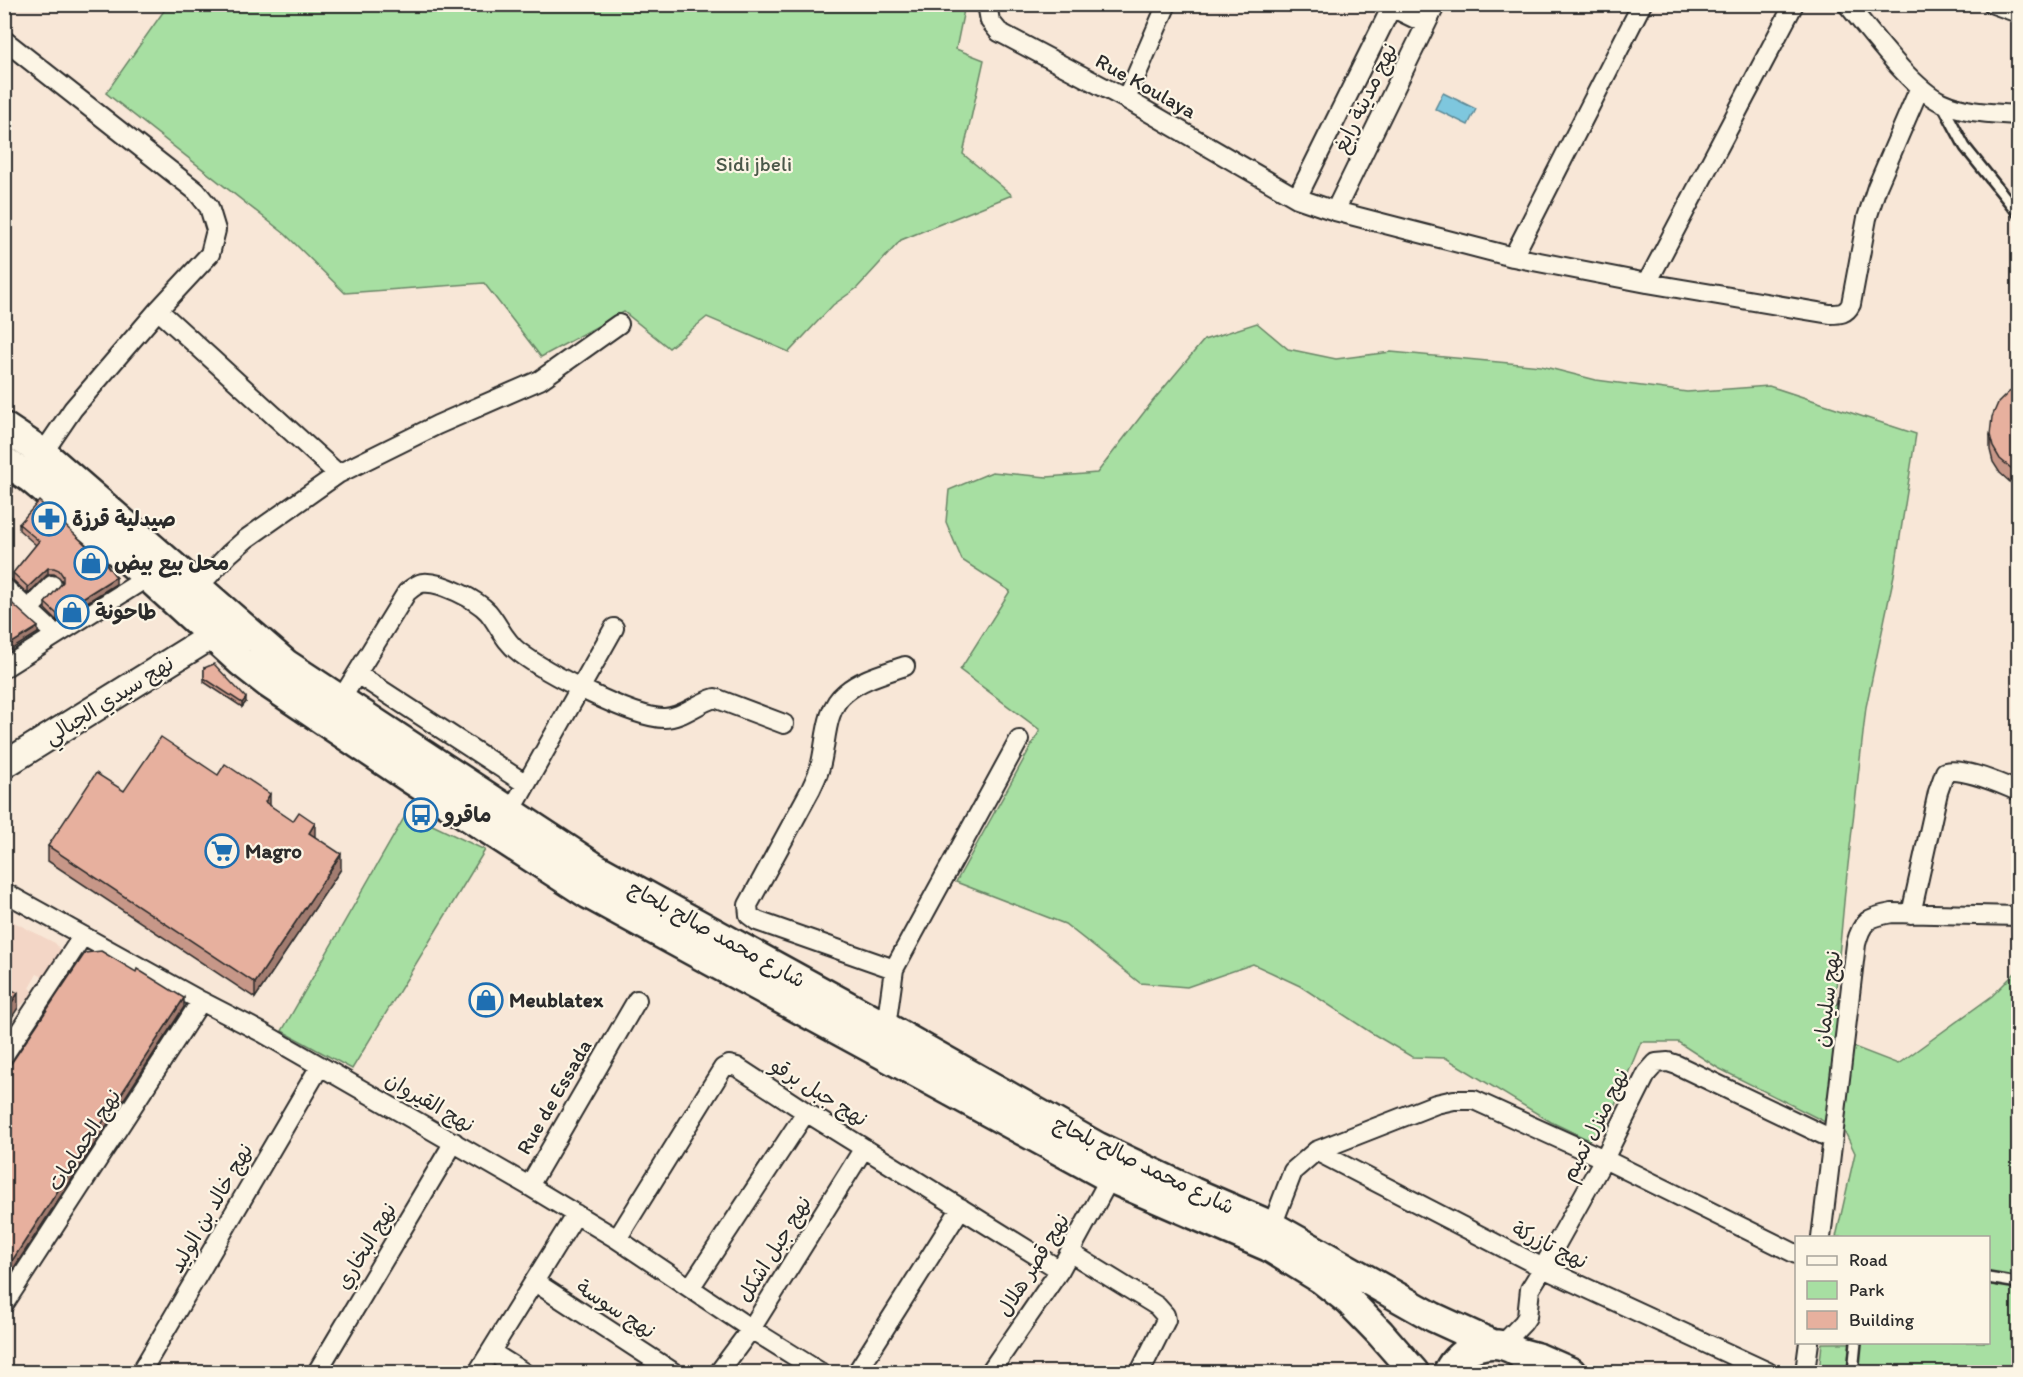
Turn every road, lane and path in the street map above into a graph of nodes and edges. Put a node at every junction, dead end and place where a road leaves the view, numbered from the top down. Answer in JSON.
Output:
{"nodes":[{"id":1,"x":987,"y":4,"type":"edge"},
{"id":2,"x":1167,"y":4,"type":"edge"},
{"id":3,"x":1436,"y":4,"type":"edge"},
{"id":4,"x":1642,"y":4,"type":"edge"},
{"id":5,"x":1794,"y":4,"type":"edge"},
{"id":6,"x":1847,"y":4,"type":"edge"},
{"id":7,"x":1993,"y":4,"type":"edge"},
{"id":8,"x":1390,"y":5,"type":"edge"},
{"id":9,"x":2019,"y":12,"type":"edge"},
{"id":10,"x":1426,"y":24,"type":"junction"},
{"id":11,"x":4,"y":40,"type":"edge"},
{"id":12,"x":1920,"y":87,"type":"junction"},
{"id":13,"x":1126,"y":99,"type":"junction"},
{"id":14,"x":1941,"y":102,"type":"junction"},
{"id":15,"x":2019,"y":115,"type":"edge"},
{"id":16,"x":1297,"y":198,"type":"junction"},
{"id":17,"x":1335,"y":211,"type":"junction"},
{"id":18,"x":2019,"y":213,"type":"edge"},
{"id":19,"x":1513,"y":257,"type":"junction"},
{"id":20,"x":1647,"y":283,"type":"junction"},
{"id":21,"x":158,"y":310,"type":"junction"},
{"id":22,"x":619,"y":324,"type":"dead end"},
{"id":23,"x":4,"y":427,"type":"edge"},
{"id":24,"x":43,"y":453,"type":"junction"},
{"id":25,"x":4,"y":461,"type":"edge"},
{"id":26,"x":338,"y":474,"type":"junction"},
{"id":27,"x":148,"y":577,"type":"junction"},
{"id":28,"x":52,"y":585,"type":"dead end"},
{"id":29,"x":4,"y":587,"type":"edge"},
{"id":30,"x":198,"y":587,"type":"junction"},
{"id":31,"x":29,"y":609,"type":"junction"},
{"id":32,"x":614,"y":628,"type":"dead end"},
{"id":33,"x":55,"y":634,"type":"junction"},
{"id":34,"x":213,"y":634,"type":"junction"},
{"id":35,"x":905,"y":666,"type":"dead end"},
{"id":36,"x":4,"y":668,"type":"edge"},
{"id":37,"x":357,"y":674,"type":"junction"},
{"id":38,"x":580,"y":688,"type":"junction"},
{"id":39,"x":340,"y":701,"type":"junction"},
{"id":40,"x":784,"y":724,"type":"dead end"},
{"id":41,"x":1019,"y":740,"type":"dead end"},
{"id":42,"x":4,"y":765,"type":"edge"},
{"id":43,"x":526,"y":784,"type":"junction"},
{"id":44,"x":2019,"y":790,"type":"edge"},
{"id":45,"x":492,"y":812,"type":"junction"},
{"id":46,"x":4,"y":892,"type":"edge"},
{"id":47,"x":1911,"y":914,"type":"junction"},
{"id":48,"x":2019,"y":916,"type":"edge"},
{"id":49,"x":82,"y":937,"type":"junction"},
{"id":50,"x":894,"y":969,"type":"junction"},
{"id":51,"x":637,"y":1000,"type":"dead end"},
{"id":52,"x":201,"y":1001,"type":"junction"},
{"id":53,"x":886,"y":1026,"type":"junction"},
{"id":54,"x":4,"y":1055,"type":"edge"},
{"id":55,"x":320,"y":1066,"type":"junction"},
{"id":56,"x":806,"y":1112,"type":"junction"},
{"id":57,"x":1832,"y":1139,"type":"junction"},
{"id":58,"x":454,"y":1142,"type":"junction"},
{"id":59,"x":864,"y":1148,"type":"junction"},
{"id":60,"x":1316,"y":1151,"type":"junction"},
{"id":61,"x":1604,"y":1159,"type":"junction"},
{"id":62,"x":1110,"y":1179,"type":"junction"},
{"id":63,"x":529,"y":1186,"type":"junction"},
{"id":64,"x":961,"y":1208,"type":"junction"},
{"id":65,"x":576,"y":1214,"type":"junction"},
{"id":66,"x":1272,"y":1226,"type":"junction"},
{"id":67,"x":1821,"y":1236,"type":"edge"},
{"id":68,"x":617,"y":1239,"type":"junction"},
{"id":69,"x":1071,"y":1253,"type":"junction"},
{"id":70,"x":1795,"y":1253,"type":"edge"},
{"id":71,"x":1543,"y":1268,"type":"junction"},
{"id":72,"x":1060,"y":1270,"type":"junction"},
{"id":73,"x":1990,"y":1278,"type":"edge"},
{"id":74,"x":535,"y":1282,"type":"junction"},
{"id":75,"x":2019,"y":1282,"type":"edge"},
{"id":76,"x":690,"y":1288,"type":"junction"},
{"id":77,"x":4,"y":1304,"type":"edge"},
{"id":78,"x":750,"y":1329,"type":"junction"},
{"id":79,"x":1809,"y":1344,"type":"edge"},
{"id":80,"x":1856,"y":1344,"type":"edge"},
{"id":81,"x":1503,"y":1347,"type":"junction"},
{"id":82,"x":491,"y":1352,"type":"junction"},
{"id":83,"x":141,"y":1372,"type":"edge"},
{"id":84,"x":317,"y":1372,"type":"edge"},
{"id":85,"x":478,"y":1372,"type":"edge"},
{"id":86,"x":523,"y":1372,"type":"edge"},
{"id":87,"x":673,"y":1372,"type":"edge"},
{"id":88,"x":719,"y":1372,"type":"edge"},
{"id":89,"x":820,"y":1372,"type":"edge"},
{"id":90,"x":857,"y":1372,"type":"edge"},
{"id":91,"x":990,"y":1372,"type":"edge"},
{"id":92,"x":1140,"y":1372,"type":"edge"},
{"id":93,"x":1414,"y":1372,"type":"edge"},
{"id":94,"x":1448,"y":1372,"type":"edge"},
{"id":95,"x":1534,"y":1372,"type":"edge"},
{"id":96,"x":1571,"y":1372,"type":"edge"},
{"id":97,"x":1768,"y":1372,"type":"edge"},
{"id":98,"x":1805,"y":1372,"type":"edge"},
{"id":99,"x":1853,"y":1372,"type":"edge"}],
"edges":[{"from":1,"to":13,"type":"street","name":"Rue Koulaya"},
{"from":2,"to":13,"type":"street"},
{"from":3,"to":10,"type":"street","name":"نهج مدينة رابغ"},
{"from":4,"to":19,"type":"street"},
{"from":5,"to":20,"type":"street"},
{"from":6,"to":12,"type":"street"},
{"from":7,"to":9,"type":"street"},
{"from":8,"to":10,"type":"street"},
{"from":8,"to":16,"type":"street","name":"نهج مدينة رابغ"},
{"from":10,"to":17,"type":"street","name":"نهج مدينة رابغ"},
{"from":11,"to":21,"type":"street"},
{"from":12,"to":14,"type":"street"},
{"from":12,"to":20,"type":"street","name":"Rue Koulaya"},
{"from":13,"to":16,"type":"street","name":"Rue Koulaya"},
{"from":14,"to":15,"type":"street"},
{"from":14,"to":18,"type":"lane"},
{"from":16,"to":17,"type":"street","name":"Rue Koulaya"},
{"from":17,"to":19,"type":"street","name":"Rue Koulaya"},
{"from":19,"to":20,"type":"street","name":"Rue Koulaya"},
{"from":21,"to":24,"type":"street"},
{"from":21,"to":26,"type":"street"},
{"from":22,"to":26,"type":"street"},
{"from":23,"to":24,"type":"main road","name":"شارع محمد صالح بلحاج"},
{"from":24,"to":30,"type":"main road","name":"شارع محمد صالح بلحاج"},
{"from":25,"to":27,"type":"main road","name":"شارع محمد صالح بلحاج"},
{"from":26,"to":30,"type":"street"},
{"from":27,"to":33,"type":"street"},
{"from":27,"to":34,"type":"main road","name":"شارع محمد صالح بلحاج"},
{"from":28,"to":31,"type":"street"},
{"from":29,"to":31,"type":"street"},
{"from":30,"to":39,"type":"main road","name":"شارع محمد صالح بلحاج"},
{"from":31,"to":33,"type":"street"},
{"from":32,"to":38,"type":"street"},
{"from":33,"to":36,"type":"street"},
{"from":34,"to":42,"type":"street","name":"نهج سيدي الجبالي"},
{"from":34,"to":45,"type":"main road","name":"شارع محمد صالح بلحاج"},
{"from":35,"to":50,"type":"street"},
{"from":37,"to":38,"type":"street"},
{"from":37,"to":39,"type":"street"},
{"from":37,"to":43,"type":"street"},
{"from":38,"to":40,"type":"street"},
{"from":38,"to":43,"type":"street"},
{"from":39,"to":45,"type":"main road","name":"شارع محمد صالح بلحاج"},
{"from":41,"to":50,"type":"street"},
{"from":43,"to":45,"type":"street"},
{"from":44,"to":47,"type":"street"},
{"from":45,"to":53,"type":"main road","name":"شارع محمد صالح بلحاج"},
{"from":45,"to":62,"type":"main road","name":"شارع محمد صالح بلحاج"},
{"from":46,"to":49,"type":"street","name":"نهج القيروان"},
{"from":47,"to":48,"type":"street","name":"نهج سليمان"},
{"from":47,"to":57,"type":"street","name":"نهج سليمان"},
{"from":49,"to":52,"type":"street","name":"نهج القيروان"},
{"from":49,"to":54,"type":"street"},
{"from":50,"to":53,"type":"street"},
{"from":51,"to":63,"type":"street","name":"Rue de Essada"},
{"from":52,"to":55,"type":"street","name":"نهج القيروان"},
{"from":52,"to":77,"type":"street","name":"نهج الحمامات"},
{"from":53,"to":66,"type":"main road","name":"شارع محمد صالح بلحاج"},
{"from":55,"to":58,"type":"street","name":"نهج القيروان"},
{"from":55,"to":83,"type":"street","name":"نهج خالد بن الوليد"},
{"from":56,"to":59,"type":"street","name":"نهج جبل برقو"},
{"from":56,"to":68,"type":"street","name":"نهج جبل برقو"},
{"from":56,"to":76,"type":"street"},
{"from":57,"to":61,"type":"street","name":"نهج منزل تميم"},
{"from":57,"to":67,"type":"street","name":"نهج سليمان"},
{"from":58,"to":63,"type":"street","name":"نهج القيروان"},
{"from":58,"to":84,"type":"street","name":"نهج البخاري"},
{"from":59,"to":64,"type":"street","name":"نهج جبل برقو"},
{"from":59,"to":78,"type":"street","name":"نهج جبل اشكل"},
{"from":60,"to":61,"type":"street"},
{"from":60,"to":66,"type":"street"},
{"from":60,"to":71,"type":"street","name":"نهج تازركة"},
{"from":61,"to":70,"type":"street"},
{"from":61,"to":71,"type":"street","name":"نهج منزل تميم"},
{"from":62,"to":69,"type":"street","name":"نهج قصر هلال"},
{"from":62,"to":93,"type":"main road","name":"شارع محمد صالح بلحاج"},
{"from":63,"to":65,"type":"street","name":"نهج القيروان"},
{"from":64,"to":72,"type":"street","name":"نهج جبل برقو"},
{"from":64,"to":90,"type":"street"},
{"from":65,"to":68,"type":"street","name":"نهج القيروان"},
{"from":65,"to":74,"type":"street"},
{"from":66,"to":81,"type":"main road","name":"شارع محمد صالح بلحاج"},
{"from":68,"to":76,"type":"street","name":"نهج القيروان"},
{"from":69,"to":72,"type":"street","name":"نهج قصر هلال"},
{"from":69,"to":92,"type":"street"},
{"from":71,"to":81,"type":"street","name":"نهج منزل تميم"},
{"from":71,"to":97,"type":"street","name":"نهج تازركة"},
{"from":72,"to":91,"type":"street","name":"نهج قصر هلال"},
{"from":73,"to":75,"type":"lane"},
{"from":74,"to":82,"type":"street"},
{"from":74,"to":87,"type":"street","name":"نهج سوسة"},
{"from":76,"to":78,"type":"street","name":"نهج القيروان"},
{"from":78,"to":88,"type":"street","name":"نهج جبل اشكل"},
{"from":78,"to":89,"type":"street","name":"نهج القيروان"},
{"from":79,"to":98,"type":"street"},
{"from":80,"to":99,"type":"lane"},
{"from":81,"to":94,"type":"main road"},
{"from":81,"to":95,"type":"main road"},
{"from":81,"to":96,"type":"main road","name":"شارع محمد صالح بلحاج"},
{"from":82,"to":85,"type":"street"},
{"from":82,"to":86,"type":"street"}]}
